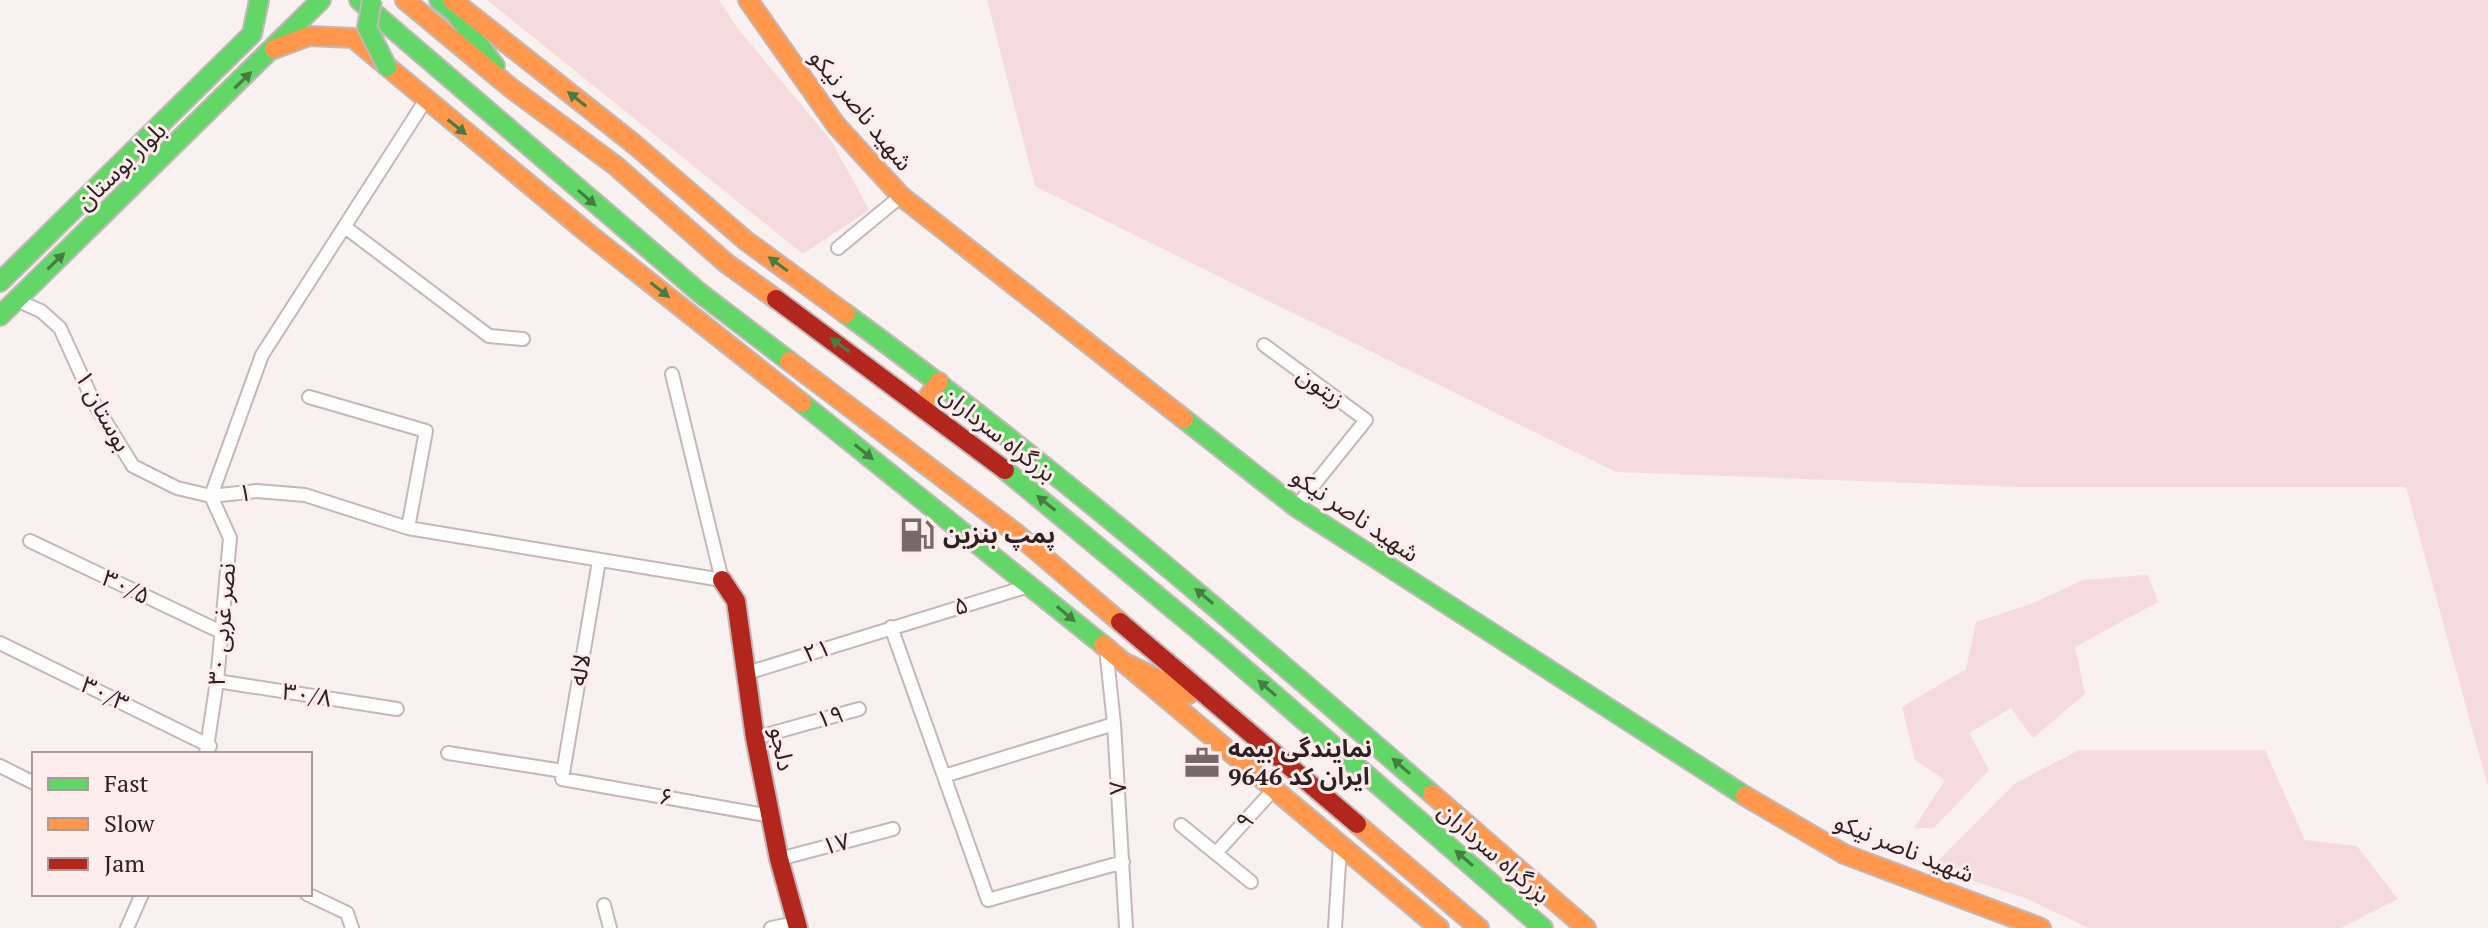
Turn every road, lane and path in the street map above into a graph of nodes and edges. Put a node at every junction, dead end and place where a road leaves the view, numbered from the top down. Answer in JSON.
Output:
{"nodes":[{"id":1,"x":259,"y":0,"type":"edge"},
{"id":2,"x":321,"y":0,"type":"edge"},
{"id":3,"x":359,"y":0,"type":"edge"},
{"id":4,"x":372,"y":0,"type":"edge"},
{"id":5,"x":405,"y":0,"type":"edge"},
{"id":6,"x":439,"y":0,"type":"edge"},
{"id":7,"x":452,"y":0,"type":"edge"},
{"id":8,"x":748,"y":0,"type":"edge"},
{"id":9,"x":274,"y":49,"type":"junction"},
{"id":10,"x":387,"y":67,"type":"junction"},
{"id":11,"x":511,"y":88,"type":"junction"},
{"id":12,"x":425,"y":101,"type":"junction"},
{"id":13,"x":901,"y":196,"type":"junction"},
{"id":14,"x":345,"y":227,"type":"junction"},
{"id":15,"x":838,"y":248,"type":"dead end"},
{"id":16,"x":0,"y":282,"type":"edge"},
{"id":17,"x":16,"y":300,"type":"junction"},
{"id":18,"x":0,"y":316,"type":"edge"},
{"id":19,"x":523,"y":339,"type":"dead end"},
{"id":20,"x":1264,"y":345,"type":"dead end"},
{"id":21,"x":672,"y":374,"type":"dead end"},
{"id":22,"x":939,"y":382,"type":"junction"},
{"id":23,"x":309,"y":397,"type":"dead end"},
{"id":24,"x":922,"y":405,"type":"junction"},
{"id":25,"x":211,"y":496,"type":"junction"},
{"id":26,"x":1296,"y":507,"type":"junction"},
{"id":27,"x":408,"y":528,"type":"junction"},
{"id":28,"x":30,"y":541,"type":"dead end"},
{"id":29,"x":599,"y":561,"type":"junction"},
{"id":30,"x":722,"y":580,"type":"junction"},
{"id":31,"x":1032,"y":585,"type":"junction"},
{"id":32,"x":891,"y":627,"type":"junction"},
{"id":33,"x":221,"y":632,"type":"junction"},
{"id":34,"x":0,"y":643,"type":"edge"},
{"id":35,"x":1106,"y":648,"type":"junction"},
{"id":36,"x":1123,"y":662,"type":"junction"},
{"id":37,"x":744,"y":674,"type":"junction"},
{"id":38,"x":217,"y":681,"type":"junction"},
{"id":39,"x":397,"y":709,"type":"dead end"},
{"id":40,"x":859,"y":709,"type":"dead end"},
{"id":41,"x":1220,"y":709,"type":"junction"},
{"id":42,"x":1114,"y":724,"type":"junction"},
{"id":43,"x":755,"y":738,"type":"junction"},
{"id":44,"x":208,"y":750,"type":"edge"},
{"id":45,"x":448,"y":753,"type":"dead end"},
{"id":46,"x":0,"y":766,"type":"edge"},
{"id":47,"x":562,"y":775,"type":"junction"},
{"id":48,"x":944,"y":776,"type":"junction"},
{"id":49,"x":32,"y":782,"type":"edge"},
{"id":50,"x":1274,"y":789,"type":"junction"},
{"id":51,"x":771,"y":816,"type":"junction"},
{"id":52,"x":1181,"y":825,"type":"dead end"},
{"id":53,"x":893,"y":829,"type":"dead end"},
{"id":54,"x":1340,"y":847,"type":"junction"},
{"id":55,"x":1216,"y":853,"type":"junction"},
{"id":56,"x":779,"y":859,"type":"junction"},
{"id":57,"x":1123,"y":862,"type":"junction"},
{"id":58,"x":1251,"y":882,"type":"dead end"},
{"id":59,"x":141,"y":896,"type":"edge"},
{"id":60,"x":311,"y":896,"type":"edge"},
{"id":61,"x":604,"y":905,"type":"dead end"},
{"id":62,"x":1489,"y":914,"type":"edge"},
{"id":63,"x":797,"y":926,"type":"edge"},
{"id":64,"x":127,"y":928,"type":"edge"},
{"id":65,"x":352,"y":928,"type":"edge"},
{"id":66,"x":610,"y":928,"type":"edge"},
{"id":67,"x":771,"y":928,"type":"edge"},
{"id":68,"x":1126,"y":928,"type":"edge"},
{"id":69,"x":1335,"y":928,"type":"edge"},
{"id":70,"x":1439,"y":928,"type":"edge"},
{"id":71,"x":1543,"y":928,"type":"edge"},
{"id":72,"x":1586,"y":928,"type":"edge"},
{"id":73,"x":2041,"y":928,"type":"edge"}],
"edges":[{"from":1,"to":16,"type":"main road","name":"بلوار بوستان"},
{"from":2,"to":9,"type":"main road","name":"بلوار بوستان"},
{"from":3,"to":41,"type":"main road","name":"بزرگراه سرداران","one_way":true},
{"from":4,"to":10,"type":"main road","bridge":true},
{"from":5,"to":11,"type":"main road","name":"بزرگراه سرداران"},
{"from":6,"to":11,"type":"main road"},
{"from":22,"to":7,"type":"main road","one_way":true},
{"from":8,"to":13,"type":"main road","name":"شهید ناصر نیکو"},
{"from":9,"to":10,"type":"main road"},
{"from":17,"to":9,"type":"main road","name":"بلوار بوستان","one_way":true},
{"from":10,"to":12,"type":"main road"},
{"from":24,"to":11,"type":"main road","name":"بزرگراه سرداران","one_way":true},
{"from":12,"to":14,"type":"street","name":"۱"},
{"from":12,"to":31,"type":"main road","one_way":true},
{"from":13,"to":15,"type":"street"},
{"from":13,"to":26,"type":"main road","name":"شهید ناصر نیکو"},
{"from":14,"to":19,"type":"street"},
{"from":14,"to":25,"type":"street","name":"۱"},
{"from":17,"to":18,"type":"main road","name":"بلوار بوستان"},
{"from":17,"to":25,"type":"street","name":"بوستان ۱"},
{"from":20,"to":26,"type":"street","name":"زیتون"},
{"from":21,"to":30,"type":"street"},
{"from":22,"to":24,"type":"main road"},
{"from":72,"to":22,"type":"main road","one_way":true},
{"from":23,"to":27,"type":"street"},
{"from":62,"to":24,"type":"main road","name":"بزرگراه سرداران","one_way":true},
{"from":25,"to":27,"type":"street","name":"۱"},
{"from":25,"to":33,"type":"street","name":"نصر غربی ۳۰"},
{"from":26,"to":73,"type":"main road","name":"شهید ناصر نیکو"},
{"from":27,"to":29,"type":"street","name":"۱"},
{"from":28,"to":33,"type":"street","name":"۳۰/۵"},
{"from":29,"to":30,"type":"street","name":"۱"},
{"from":29,"to":47,"type":"street","name":"لاله"},
{"from":30,"to":37,"type":"main road","name":"دلجو"},
{"from":31,"to":32,"type":"street","name":"۵"},
{"from":31,"to":35,"type":"main road","one_way":true},
{"from":32,"to":37,"type":"street","name":"۲۱"},
{"from":32,"to":48,"type":"street"},
{"from":33,"to":38,"type":"street","name":"نصر غربی ۳۰"},
{"from":34,"to":44,"type":"street","name":"۳۰/۳"},
{"from":35,"to":36,"type":"main road"},
{"from":35,"to":42,"type":"street","name":"۷"},
{"from":36,"to":41,"type":"main road"},
{"from":36,"to":50,"type":"main road"},
{"from":37,"to":43,"type":"main road","name":"دلجو"},
{"from":38,"to":39,"type":"street","name":"۳۰/۸"},
{"from":38,"to":44,"type":"street","name":"نصر غربی ۳۰"},
{"from":40,"to":43,"type":"street","name":"۱۹"},
{"from":41,"to":62,"type":"main road","name":"بزرگراه سرداران"},
{"from":42,"to":48,"type":"street"},
{"from":42,"to":57,"type":"street","name":"۷"},
{"from":43,"to":51,"type":"main road","name":"دلجو"},
{"from":45,"to":47,"type":"street","name":"۶"},
{"from":46,"to":49,"type":"street"},
{"from":47,"to":51,"type":"street","name":"۶"},
{"from":48,"to":57,"type":"street"},
{"from":50,"to":54,"type":"main road"},
{"from":50,"to":55,"type":"street","name":"۹"},
{"from":51,"to":56,"type":"main road","name":"دلجو"},
{"from":52,"to":55,"type":"street","name":"۹"},
{"from":53,"to":56,"type":"street","name":"۱۷"},
{"from":54,"to":69,"type":"street"},
{"from":54,"to":70,"type":"main road"},
{"from":55,"to":58,"type":"street","name":"۹"},
{"from":56,"to":63,"type":"main road","name":"دلجو"},
{"from":57,"to":68,"type":"street","name":"۷"},
{"from":59,"to":64,"type":"street"},
{"from":60,"to":65,"type":"street"},
{"from":61,"to":66,"type":"street"},
{"from":62,"to":71,"type":"main road","name":"بزرگراه سرداران"},
{"from":63,"to":67,"type":"street"}]}
